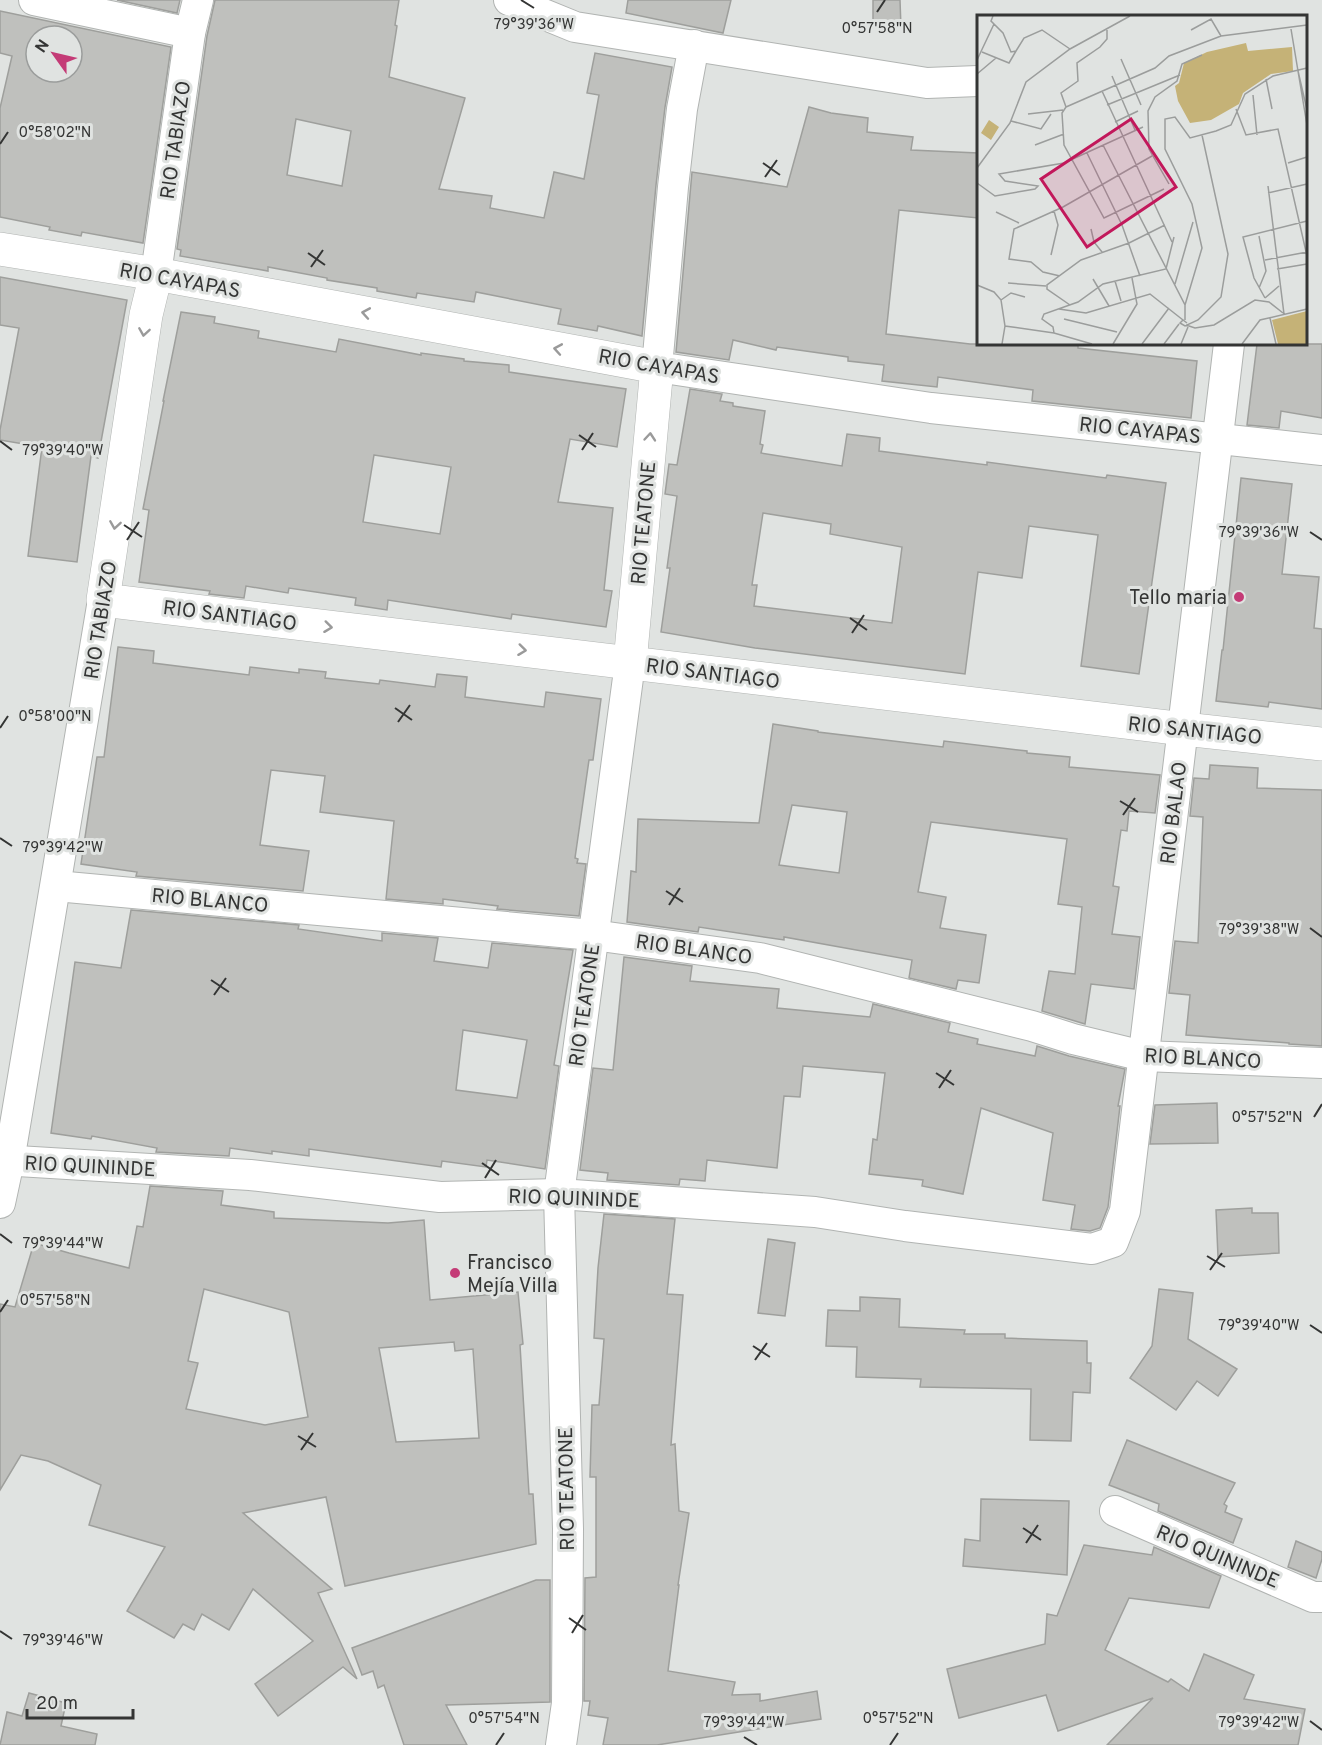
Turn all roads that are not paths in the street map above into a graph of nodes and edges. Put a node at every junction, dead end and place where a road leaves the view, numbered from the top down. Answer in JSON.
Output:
{"nodes":[{"id":1,"x":34,"y":0,"type":"edge"},
{"id":2,"x":198,"y":0,"type":"edge"},
{"id":3,"x":509,"y":0,"type":"edge"},
{"id":4,"x":190,"y":33,"type":"junction"},
{"id":5,"x":694,"y":45,"type":"junction"},
{"id":6,"x":977,"y":81,"type":"edge"},
{"id":7,"x":0,"y":249,"type":"edge"},
{"id":8,"x":156,"y":274,"type":"junction"},
{"id":9,"x":1229,"y":345,"type":"edge"},
{"id":10,"x":657,"y":367,"type":"junction"},
{"id":11,"x":1219,"y":438,"type":"junction"},
{"id":12,"x":1322,"y":450,"type":"edge"},
{"id":13,"x":103,"y":600,"type":"junction"},
{"id":14,"x":630,"y":663,"type":"junction"},
{"id":15,"x":1184,"y":729,"type":"junction"},
{"id":16,"x":1322,"y":744,"type":"edge"},
{"id":17,"x":56,"y":886,"type":"junction"},
{"id":18,"x":593,"y":935,"type":"junction"},
{"id":19,"x":1143,"y":1056,"type":"junction"},
{"id":20,"x":1322,"y":1063,"type":"edge"},
{"id":21,"x":5,"y":1161,"type":"edge"},
{"id":22,"x":559,"y":1194,"type":"junction"},
{"id":23,"x":0,"y":1203,"type":"edge"},
{"id":24,"x":1125,"y":1211,"type":"joint"},
{"id":25,"x":1115,"y":1511,"type":"dead end"},
{"id":26,"x":1322,"y":1598,"type":"edge"},
{"id":27,"x":561,"y":1745,"type":"edge"}],
"edges":[{"from":1,"to":4,"type":"street"},
{"from":2,"to":4,"type":"street","name":"RIO TABIAZO"},
{"from":3,"to":5,"type":"street"},
{"from":4,"to":8,"type":"street","name":"RIO TABIAZO"},
{"from":5,"to":6,"type":"street"},
{"from":5,"to":10,"type":"street","name":"RIO TEATONE"},
{"from":7,"to":8,"type":"street","name":"RIO CAYAPAS"},
{"from":10,"to":8,"type":"street","name":"RIO CAYAPAS","one_way":true},
{"from":8,"to":13,"type":"street","name":"RIO TABIAZO","one_way":true},
{"from":9,"to":11,"type":"street","name":"RIO BALAO"},
{"from":10,"to":11,"type":"street","name":"RIO CAYAPAS"},
{"from":14,"to":10,"type":"street","name":"RIO TEATONE","one_way":true},
{"from":11,"to":12,"type":"street","name":"RIO CAYAPAS"},
{"from":11,"to":15,"type":"street","name":"RIO BALAO"},
{"from":13,"to":14,"type":"street","name":"RIO SANTIAGO","one_way":true},
{"from":13,"to":17,"type":"street","name":"RIO TABIAZO"},
{"from":14,"to":15,"type":"street","name":"RIO SANTIAGO"},
{"from":14,"to":18,"type":"street","name":"RIO TEATONE"},
{"from":15,"to":16,"type":"street","name":"RIO SANTIAGO"},
{"from":15,"to":19,"type":"street","name":"RIO BALAO"},
{"from":17,"to":18,"type":"street","name":"RIO BLANCO"},
{"from":17,"to":21,"type":"street","name":"RIO TABIAZO"},
{"from":18,"to":19,"type":"street","name":"RIO BLANCO"},
{"from":18,"to":22,"type":"street","name":"RIO TEATONE"},
{"from":19,"to":20,"type":"street","name":"RIO BLANCO"},
{"from":19,"to":24,"type":"street","name":"RIO BALAO"},
{"from":21,"to":22,"type":"street","name":"RIO QUININDE"},
{"from":21,"to":23,"type":"street","name":"RIO TABIAZO"},
{"from":22,"to":24,"type":"street","name":"RIO QUININDE"},
{"from":22,"to":27,"type":"street","name":"RIO TEATONE"},
{"from":25,"to":26,"type":"street","name":"RIO QUININDE"}]}
